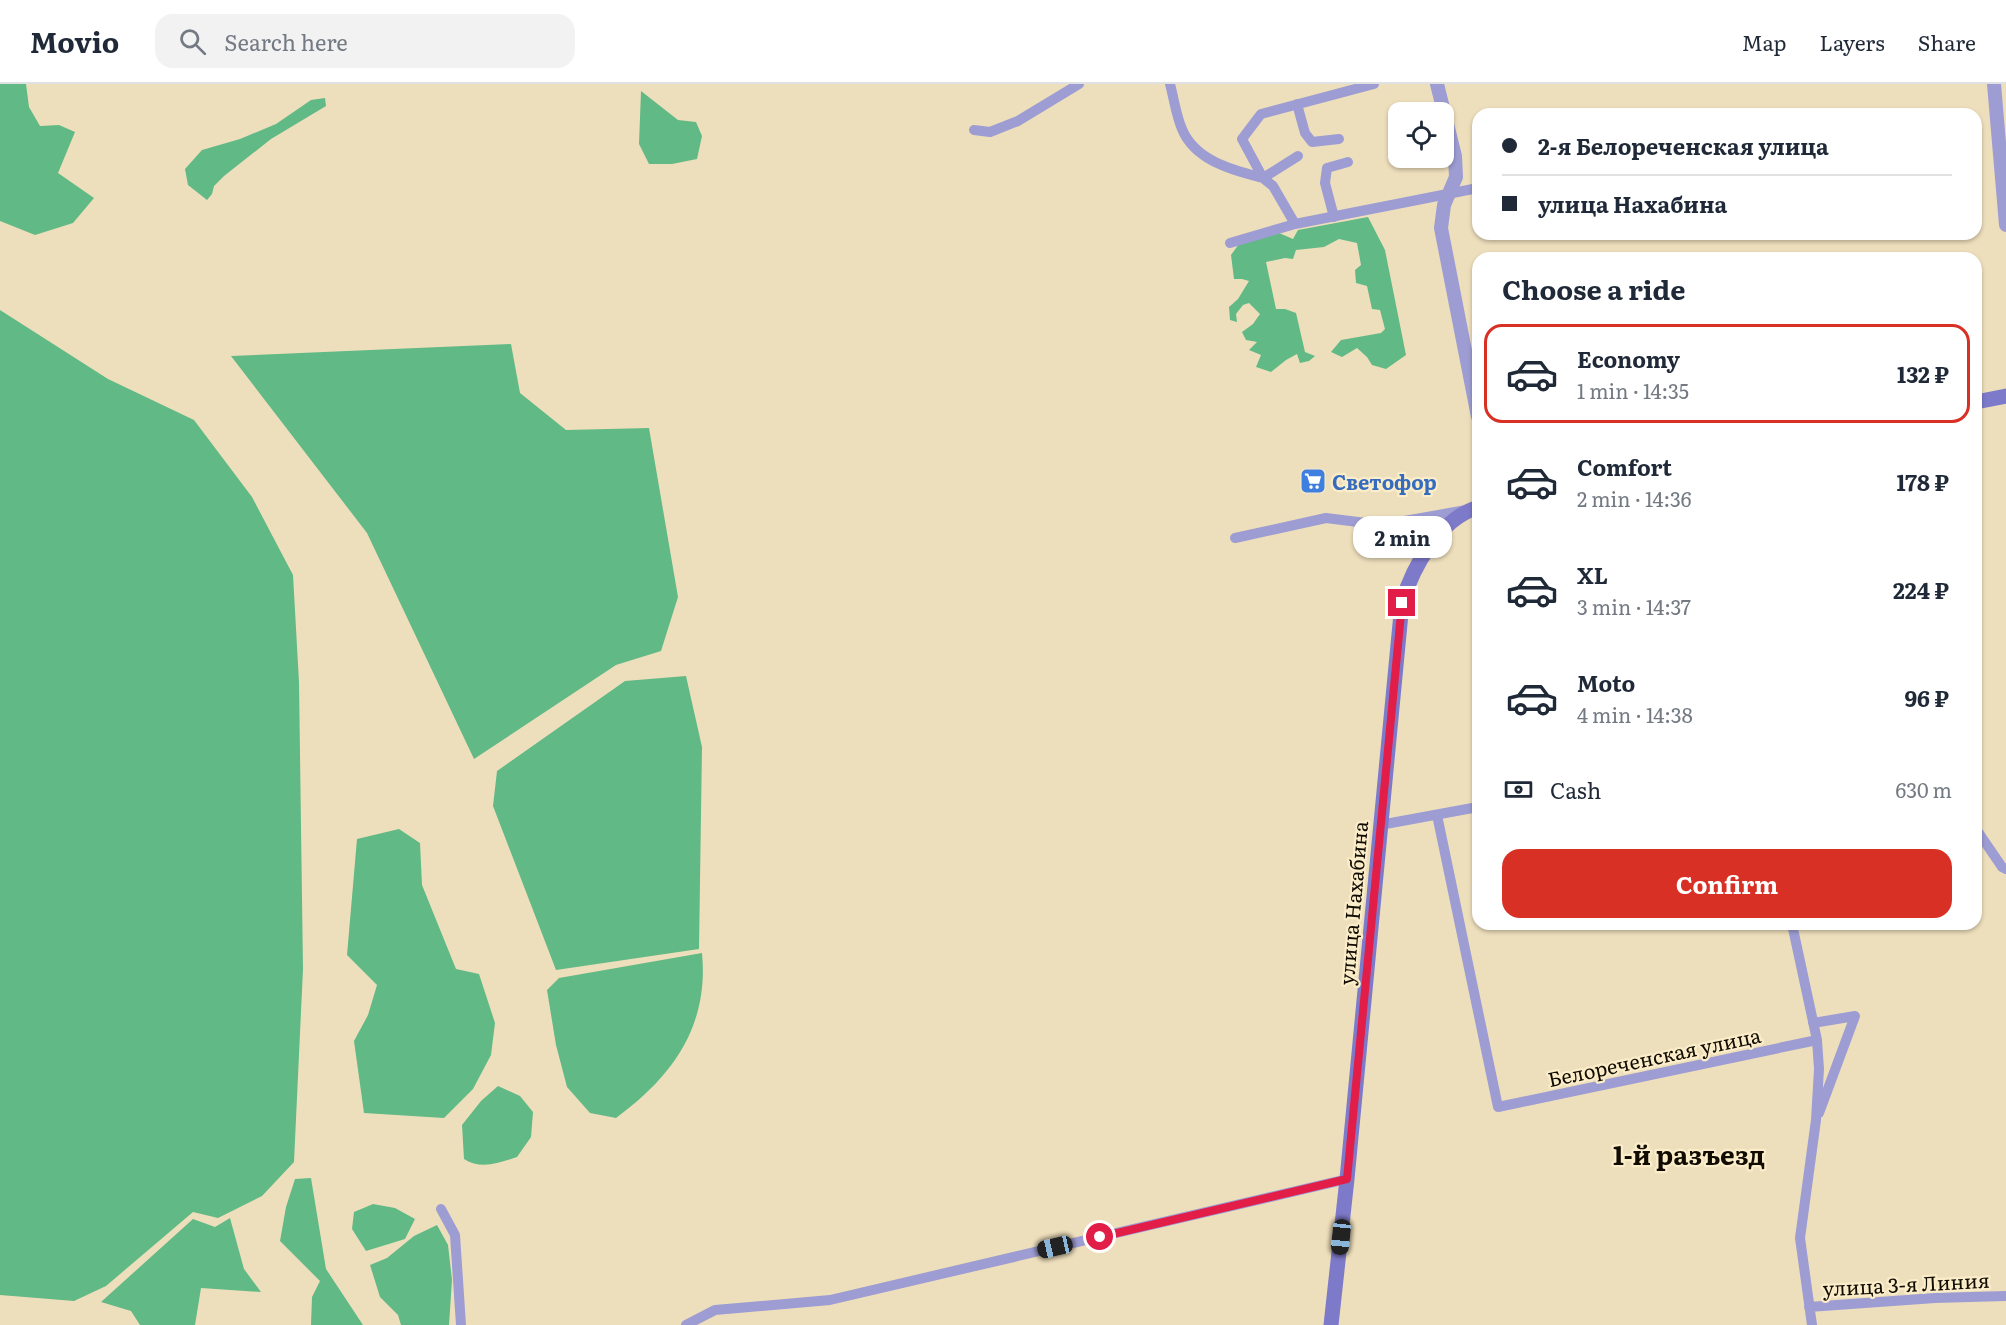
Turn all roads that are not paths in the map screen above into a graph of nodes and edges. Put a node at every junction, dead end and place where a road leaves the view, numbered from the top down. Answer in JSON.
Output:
{"nodes":[{"id":1,"x":1079,"y":84,"type":"edge"},
{"id":2,"x":1170,"y":84,"type":"edge"},
{"id":3,"x":1374,"y":84,"type":"edge"},
{"id":4,"x":1437,"y":84,"type":"edge"},
{"id":5,"x":1993,"y":84,"type":"edge"},
{"id":6,"x":1297,"y":104,"type":"junction"},
{"id":7,"x":974,"y":130,"type":"dead end"},
{"id":8,"x":1340,"y":140,"type":"dead end"},
{"id":9,"x":1298,"y":156,"type":"dead end"},
{"id":10,"x":1348,"y":162,"type":"dead end"},
{"id":11,"x":1263,"y":178,"type":"junction"},
{"id":12,"x":1472,"y":189,"type":"edge"},
{"id":13,"x":1449,"y":195,"type":"junction"},
{"id":14,"x":1334,"y":217,"type":"junction"},
{"id":15,"x":1295,"y":224,"type":"junction"},
{"id":16,"x":2006,"y":225,"type":"edge"},
{"id":17,"x":1230,"y":243,"type":"dead end"},
{"id":18,"x":1472,"y":386,"type":"edge"},
{"id":19,"x":2006,"y":396,"type":"edge"},
{"id":20,"x":1982,"y":401,"type":"edge"},
{"id":21,"x":1472,"y":508,"type":"edge"},
{"id":22,"x":1472,"y":509,"type":"edge"},
{"id":23,"x":1235,"y":538,"type":"dead end"},
{"id":24,"x":1472,"y":808,"type":"edge"},
{"id":25,"x":1437,"y":815,"type":"junction"},
{"id":26,"x":1380,"y":825,"type":"junction"},
{"id":27,"x":1982,"y":838,"type":"edge"},
{"id":28,"x":2006,"y":869,"type":"edge"},
{"id":29,"x":1793,"y":930,"type":"edge"},
{"id":30,"x":1813,"y":1023,"type":"junction"},
{"id":31,"x":1817,"y":1040,"type":"junction"},
{"id":32,"x":1816,"y":1120,"type":"junction"},
{"id":33,"x":1347,"y":1179,"type":"junction"},
{"id":34,"x":441,"y":1209,"type":"dead end"},
{"id":35,"x":2006,"y":1296,"type":"edge"},
{"id":36,"x":1809,"y":1307,"type":"junction"},
{"id":37,"x":461,"y":1325,"type":"edge"},
{"id":38,"x":686,"y":1325,"type":"edge"},
{"id":39,"x":1331,"y":1325,"type":"edge"},
{"id":40,"x":1812,"y":1325,"type":"edge"}],
"edges":[{"from":1,"to":7,"type":"street"},
{"from":2,"to":11,"type":"street"},
{"from":3,"to":6,"type":"street"},
{"from":4,"to":13,"type":"street"},
{"from":5,"to":16,"type":"street"},
{"from":6,"to":8,"type":"street"},
{"from":6,"to":11,"type":"street"},
{"from":9,"to":11,"type":"street"},
{"from":10,"to":14,"type":"street"},
{"from":11,"to":15,"type":"street"},
{"from":12,"to":13,"type":"street"},
{"from":13,"to":14,"type":"street"},
{"from":13,"to":18,"type":"street"},
{"from":14,"to":15,"type":"street"},
{"from":15,"to":17,"type":"street"},
{"from":19,"to":20,"type":"main road"},
{"from":21,"to":23,"type":"street"},
{"from":22,"to":26,"type":"main road","name":"улица Нахабина"},
{"from":24,"to":25,"type":"street"},
{"from":25,"to":26,"type":"street"},
{"from":25,"to":31,"type":"street","name":"Белореченская улица"},
{"from":26,"to":33,"type":"main road","name":"улица Нахабина"},
{"from":27,"to":28,"type":"street"},
{"from":29,"to":30,"type":"street"},
{"from":30,"to":31,"type":"street"},
{"from":30,"to":32,"type":"street"},
{"from":31,"to":32,"type":"street"},
{"from":32,"to":36,"type":"street"},
{"from":33,"to":38,"type":"street"},
{"from":33,"to":39,"type":"main road","name":"улица Нахабина"},
{"from":34,"to":37,"type":"street"},
{"from":35,"to":36,"type":"street","name":"улица 3-я Линия"},
{"from":36,"to":40,"type":"street"}]}
